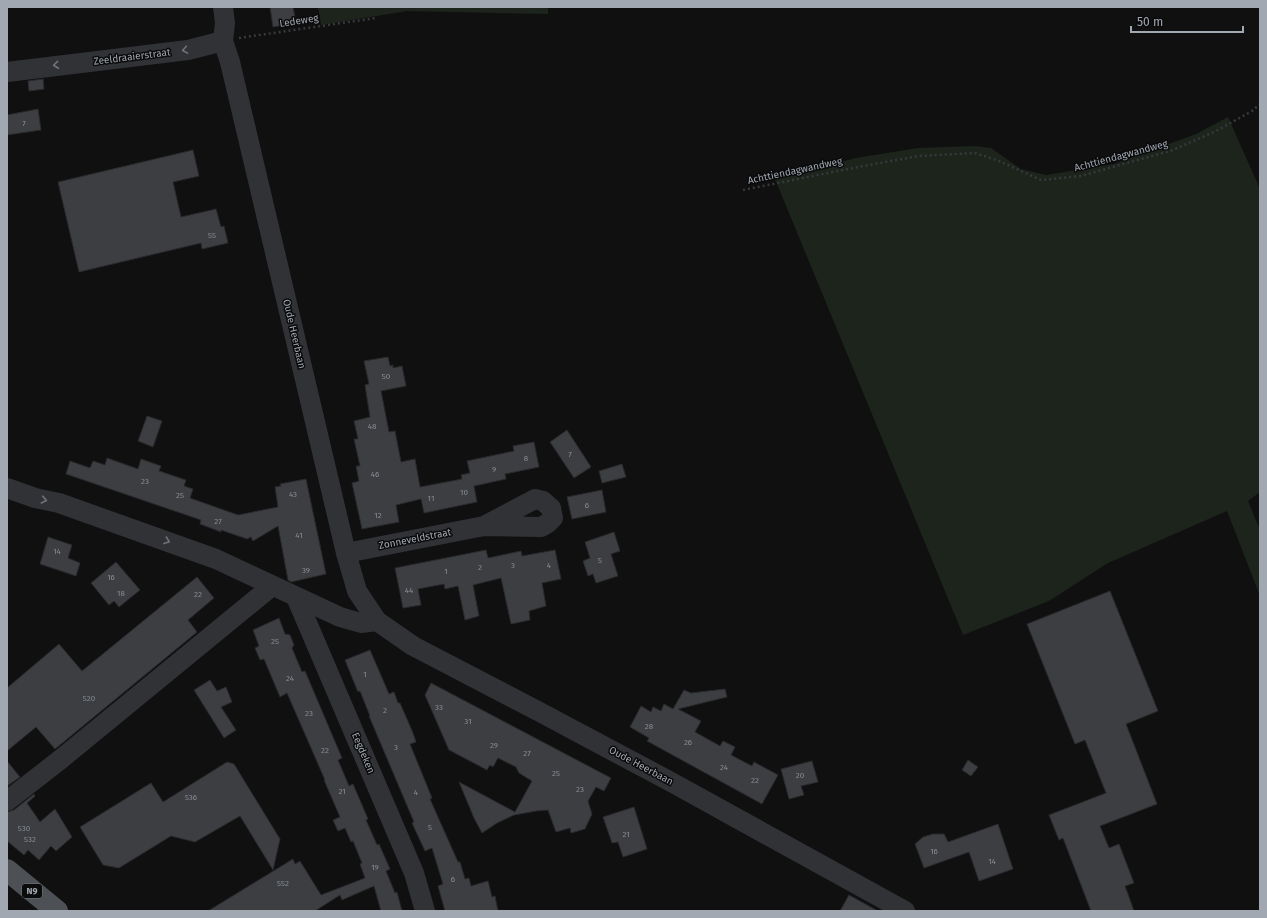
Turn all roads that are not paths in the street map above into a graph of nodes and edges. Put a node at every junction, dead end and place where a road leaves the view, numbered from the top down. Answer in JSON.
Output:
{"nodes":[{"id":1,"x":223,"y":7,"type":"edge"},
{"id":2,"x":223,"y":41,"type":"junction"},
{"id":3,"x":7,"y":72,"type":"edge"},
{"id":4,"x":7,"y":488,"type":"edge"},
{"id":5,"x":484,"y":526,"type":"dead end"},
{"id":6,"x":346,"y":553,"type":"junction"},
{"id":7,"x":272,"y":586,"type":"junction"},
{"id":8,"x":296,"y":597,"type":"junction"},
{"id":9,"x":377,"y":621,"type":"junction"},
{"id":10,"x":7,"y":802,"type":"edge"},
{"id":11,"x":7,"y":870,"type":"edge"},
{"id":12,"x":57,"y":911,"type":"edge"},
{"id":13,"x":425,"y":911,"type":"edge"},
{"id":14,"x":905,"y":911,"type":"edge"}],
"edges":[{"from":1,"to":2,"type":"street"},
{"from":2,"to":3,"type":"street","name":"Zeeldraaierstraat","one_way":true},
{"from":2,"to":6,"type":"street","name":"Oude Heerbaan"},
{"from":4,"to":7,"type":"street","one_way":true},
{"from":5,"to":6,"type":"street","name":"Zonneveldstraat"},
{"from":6,"to":9,"type":"street","name":"Oude Heerbaan"},
{"from":7,"to":8,"type":"street"},
{"from":7,"to":10,"type":"street"},
{"from":8,"to":9,"type":"street"},
{"from":8,"to":13,"type":"street","name":"Eegdeken"},
{"from":9,"to":14,"type":"street","name":"Oude Heerbaan"},
{"from":11,"to":12,"type":"main road","number":"N9"}]}
